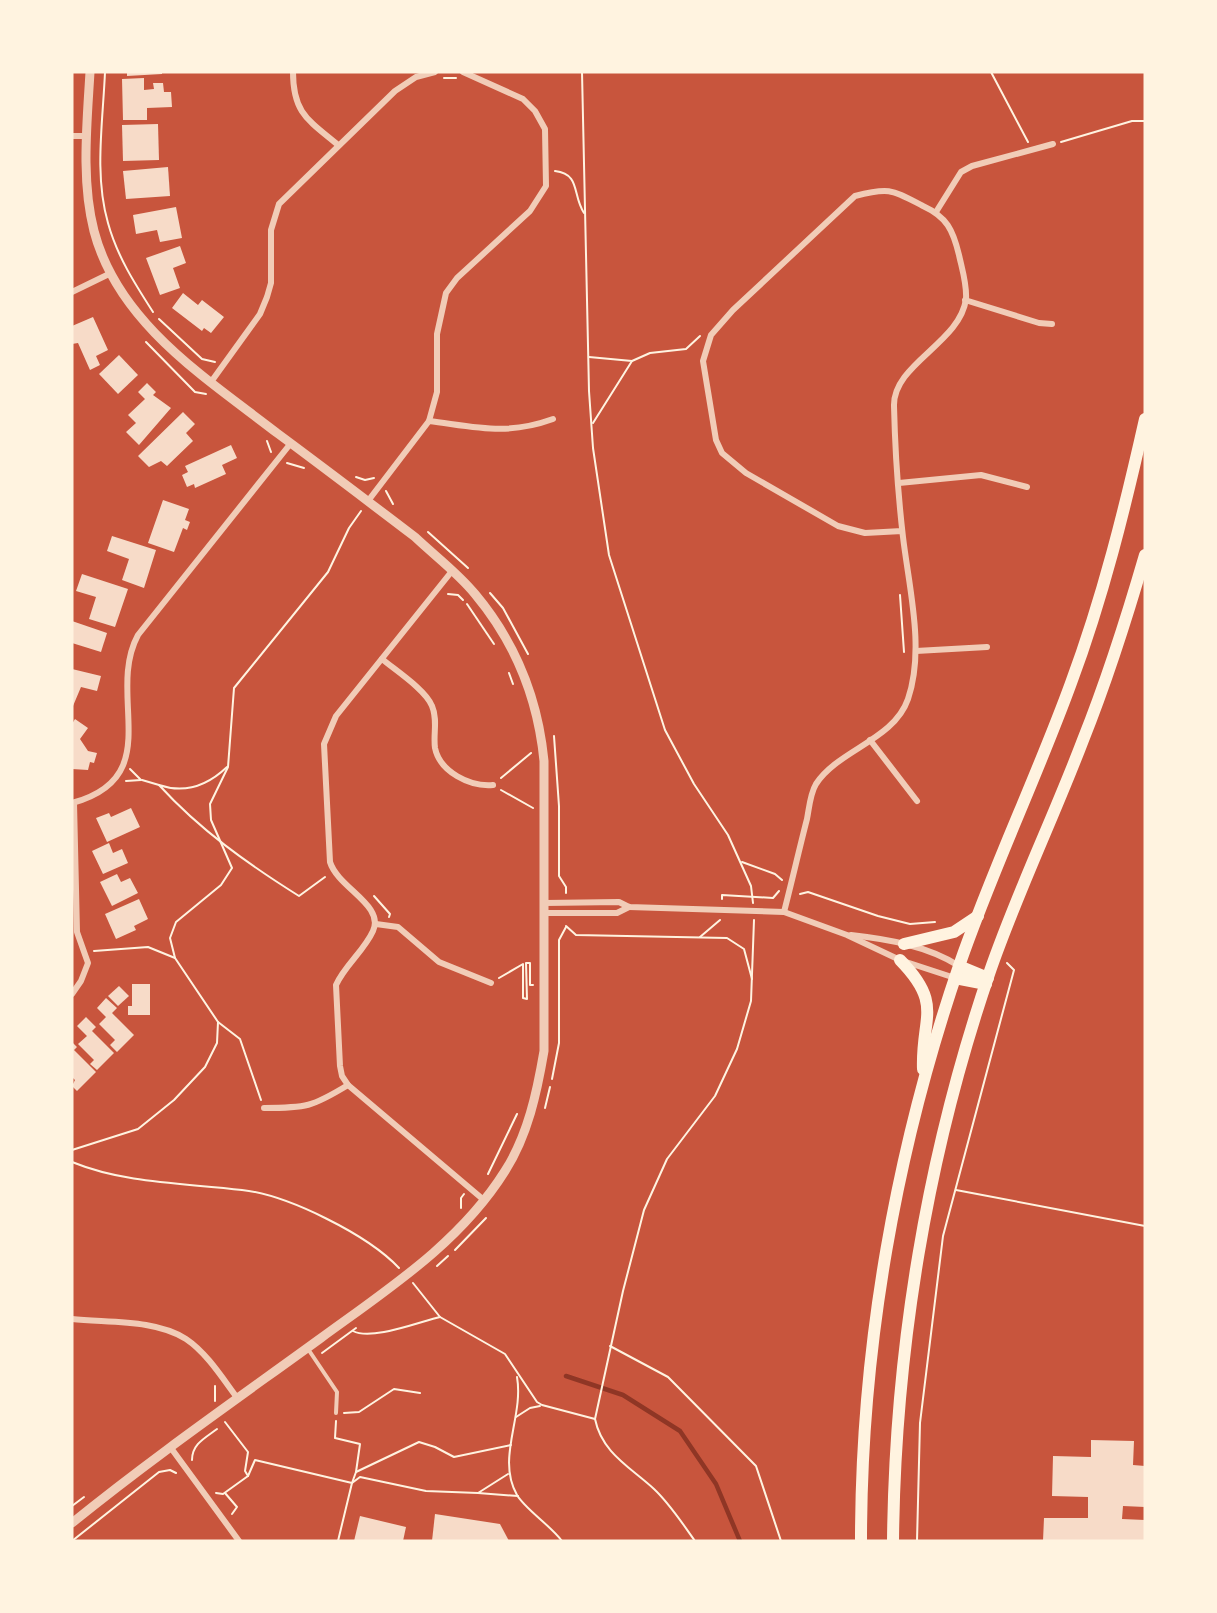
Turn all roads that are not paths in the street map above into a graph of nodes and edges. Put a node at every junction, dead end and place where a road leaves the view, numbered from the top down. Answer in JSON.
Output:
{"nodes":[{"id":1,"x":90,"y":72,"type":"edge"},
{"id":2,"x":293,"y":72,"type":"edge"},
{"id":3,"x":463,"y":72,"type":"edge"},
{"id":4,"x":437,"y":75,"type":"edge"},
{"id":5,"x":479,"y":75,"type":"edge"},
{"id":6,"x":72,"y":136,"type":"edge"},
{"id":7,"x":86,"y":136,"type":"junction"},
{"id":8,"x":1053,"y":144,"type":"road end"},
{"id":9,"x":338,"y":145,"type":"junction"},
{"id":10,"x":936,"y":212,"type":"junction"},
{"id":11,"x":109,"y":274,"type":"junction"},
{"id":12,"x":72,"y":292,"type":"edge"},
{"id":13,"x":965,"y":300,"type":"junction"},
{"id":14,"x":1052,"y":324,"type":"dead end"},
{"id":15,"x":211,"y":382,"type":"junction"},
{"id":16,"x":1145,"y":418,"type":"edge"},
{"id":17,"x":553,"y":419,"type":"dead end"},
{"id":18,"x":429,"y":421,"type":"junction"},
{"id":19,"x":291,"y":443,"type":"junction"},
{"id":20,"x":899,"y":483,"type":"junction"},
{"id":21,"x":1027,"y":488,"type":"dead end"},
{"id":22,"x":368,"y":501,"type":"junction"},
{"id":23,"x":902,"y":531,"type":"junction"},
{"id":24,"x":1145,"y":555,"type":"edge"},
{"id":25,"x":452,"y":571,"type":"junction"},
{"id":26,"x":987,"y":647,"type":"dead end"},
{"id":27,"x":916,"y":651,"type":"junction"},
{"id":28,"x":382,"y":659,"type":"junction"},
{"id":29,"x":870,"y":740,"type":"junction"},
{"id":30,"x":493,"y":785,"type":"road end"},
{"id":31,"x":917,"y":801,"type":"dead end"},
{"id":32,"x":73,"y":803,"type":"edge"},
{"id":33,"x":629,"y":907,"type":"junction"},
{"id":34,"x":545,"y":908,"type":"junction"},
{"id":35,"x":784,"y":912,"type":"junction"},
{"id":36,"x":978,"y":916,"type":"junction"},
{"id":37,"x":376,"y":924,"type":"junction"},
{"id":38,"x":847,"y":935,"type":"junction"},
{"id":39,"x":903,"y":944,"type":"junction"},
{"id":40,"x":900,"y":960,"type":"junction"},
{"id":41,"x":957,"y":972,"type":"junction"},
{"id":42,"x":987,"y":981,"type":"junction"},
{"id":43,"x":491,"y":983,"type":"road end"},
{"id":44,"x":72,"y":994,"type":"edge"},
{"id":45,"x":923,"y":1079,"type":"junction"},
{"id":46,"x":348,"y":1085,"type":"junction"},
{"id":47,"x":264,"y":1108,"type":"road end"},
{"id":48,"x":485,"y":1201,"type":"junction"},
{"id":49,"x":72,"y":1319,"type":"edge"},
{"id":50,"x":307,"y":1348,"type":"junction"},
{"id":51,"x":238,"y":1399,"type":"junction"},
{"id":52,"x":336,"y":1413,"type":"road end"},
{"id":53,"x":171,"y":1448,"type":"junction"},
{"id":54,"x":893,"y":1510,"type":"junction"},
{"id":55,"x":72,"y":1523,"type":"edge"},
{"id":56,"x":239,"y":1541,"type":"edge"},
{"id":57,"x":861,"y":1541,"type":"edge"},
{"id":58,"x":893,"y":1541,"type":"edge"},
{"id":59,"x":900,"y":1541,"type":"edge"}],
"edges":[{"from":1,"to":7,"type":"street"},
{"from":2,"to":9,"type":"street"},
{"from":3,"to":5,"type":"street"},
{"from":4,"to":9,"type":"street"},
{"from":5,"to":18,"type":"street"},
{"from":6,"to":7,"type":"street"},
{"from":7,"to":11,"type":"street"},
{"from":8,"to":10,"type":"street"},
{"from":9,"to":15,"type":"street"},
{"from":10,"to":13,"type":"street"},
{"from":10,"to":23,"type":"street"},
{"from":11,"to":12,"type":"street"},
{"from":11,"to":15,"type":"street"},
{"from":13,"to":14,"type":"street"},
{"from":13,"to":20,"type":"street"},
{"from":15,"to":19,"type":"street"},
{"from":16,"to":36,"type":"main road"},
{"from":17,"to":18,"type":"street"},
{"from":18,"to":22,"type":"street"},
{"from":19,"to":22,"type":"street"},
{"from":19,"to":32,"type":"street"},
{"from":20,"to":21,"type":"street"},
{"from":20,"to":23,"type":"street"},
{"from":22,"to":25,"type":"street"},
{"from":23,"to":27,"type":"street"},
{"from":24,"to":42,"type":"main road"},
{"from":25,"to":28,"type":"street"},
{"from":25,"to":34,"type":"street"},
{"from":26,"to":27,"type":"street"},
{"from":27,"to":29,"type":"street"},
{"from":28,"to":30,"type":"street"},
{"from":28,"to":37,"type":"street"},
{"from":29,"to":31,"type":"street"},
{"from":29,"to":35,"type":"street"},
{"from":32,"to":44,"type":"street"},
{"from":33,"to":34,"type":"street"},
{"from":33,"to":34,"type":"street"},
{"from":33,"to":35,"type":"street"},
{"from":34,"to":48,"type":"street"},
{"from":35,"to":38,"type":"street"},
{"from":36,"to":39,"type":"main road"},
{"from":36,"to":41,"type":"main road"},
{"from":37,"to":43,"type":"street"},
{"from":37,"to":46,"type":"street"},
{"from":38,"to":39,"type":"street"},
{"from":38,"to":40,"type":"street"},
{"from":39,"to":41,"type":"street"},
{"from":40,"to":41,"type":"street"},
{"from":40,"to":45,"type":"main road"},
{"from":41,"to":42,"type":"main road"},
{"from":41,"to":45,"type":"main road"},
{"from":42,"to":54,"type":"main road"},
{"from":45,"to":57,"type":"main road"},
{"from":46,"to":47,"type":"street"},
{"from":46,"to":48,"type":"street"},
{"from":48,"to":50,"type":"street"},
{"from":49,"to":51,"type":"street"},
{"from":50,"to":51,"type":"street"},
{"from":50,"to":52,"type":"lane"},
{"from":51,"to":53,"type":"street"},
{"from":53,"to":55,"type":"street"},
{"from":53,"to":56,"type":"street"},
{"from":54,"to":58,"type":"main road"},
{"from":54,"to":59,"type":"main road"}]}
